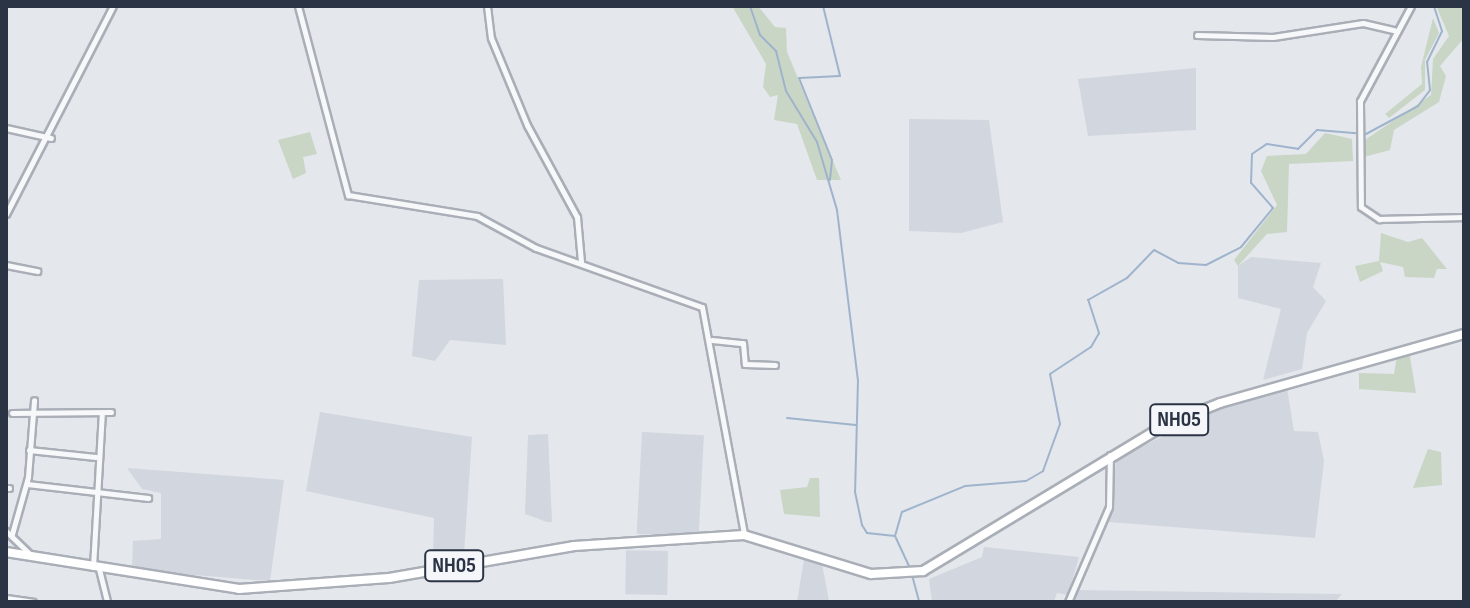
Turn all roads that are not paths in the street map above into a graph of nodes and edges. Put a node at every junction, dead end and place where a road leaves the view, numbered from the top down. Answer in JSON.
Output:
{"nodes":[{"id":1,"x":113,"y":6,"type":"edge"},
{"id":2,"x":298,"y":6,"type":"edge"},
{"id":3,"x":487,"y":6,"type":"edge"},
{"id":4,"x":1411,"y":6,"type":"edge"},
{"id":5,"x":1394,"y":30,"type":"junction"},
{"id":6,"x":1197,"y":35,"type":"dead end"},
{"id":7,"x":6,"y":128,"type":"edge"},
{"id":8,"x":51,"y":138,"type":"junction"},
{"id":9,"x":6,"y":214,"type":"edge"},
{"id":10,"x":1464,"y":217,"type":"edge"},
{"id":11,"x":581,"y":262,"type":"junction"},
{"id":12,"x":6,"y":265,"type":"edge"},
{"id":13,"x":37,"y":271,"type":"dead end"},
{"id":14,"x":1464,"y":334,"type":"edge"},
{"id":15,"x":712,"y":340,"type":"junction"},
{"id":16,"x":775,"y":365,"type":"dead end"},
{"id":17,"x":34,"y":400,"type":"dead end"},
{"id":18,"x":111,"y":412,"type":"dead end"},
{"id":19,"x":12,"y":413,"type":"dead end"},
{"id":20,"x":102,"y":413,"type":"junction"},
{"id":21,"x":33,"y":416,"type":"junction"},
{"id":22,"x":29,"y":450,"type":"junction"},
{"id":23,"x":1110,"y":455,"type":"junction"},
{"id":24,"x":96,"y":457,"type":"junction"},
{"id":25,"x":27,"y":484,"type":"junction"},
{"id":26,"x":95,"y":491,"type":"junction"},
{"id":27,"x":148,"y":498,"type":"dead end"},
{"id":28,"x":9,"y":533,"type":"edge"},
{"id":29,"x":744,"y":535,"type":"junction"},
{"id":30,"x":6,"y":552,"type":"edge"},
{"id":31,"x":33,"y":557,"type":"junction"},
{"id":32,"x":96,"y":569,"type":"junction"},
{"id":33,"x":6,"y":598,"type":"edge"},
{"id":34,"x":33,"y":602,"type":"edge"},
{"id":35,"x":107,"y":602,"type":"edge"},
{"id":36,"x":1068,"y":602,"type":"edge"}],
"edges":[{"from":1,"to":8,"type":"street"},
{"from":2,"to":11,"type":"street"},
{"from":3,"to":11,"type":"street"},
{"from":4,"to":5,"type":"street"},
{"from":5,"to":6,"type":"street"},
{"from":5,"to":10,"type":"street"},
{"from":7,"to":8,"type":"street"},
{"from":8,"to":9,"type":"street"},
{"from":11,"to":15,"type":"street"},
{"from":12,"to":13,"type":"street"},
{"from":14,"to":23,"type":"main road","number":"NH05"},
{"from":15,"to":16,"type":"street"},
{"from":15,"to":29,"type":"street"},
{"from":17,"to":21,"type":"street"},
{"from":18,"to":20,"type":"street"},
{"from":19,"to":21,"type":"street"},
{"from":20,"to":21,"type":"street"},
{"from":20,"to":24,"type":"street"},
{"from":21,"to":22,"type":"street"},
{"from":22,"to":24,"type":"street"},
{"from":22,"to":25,"type":"street"},
{"from":23,"to":29,"type":"main road","number":"NH05"},
{"from":23,"to":36,"type":"street"},
{"from":24,"to":26,"type":"street"},
{"from":25,"to":26,"type":"street"},
{"from":25,"to":28,"type":"street"},
{"from":26,"to":27,"type":"street"},
{"from":26,"to":32,"type":"street"},
{"from":28,"to":31,"type":"street"},
{"from":29,"to":32,"type":"main road","number":"NH05"},
{"from":30,"to":31,"type":"main road","number":"NH05"},
{"from":31,"to":32,"type":"main road","number":"NH05"},
{"from":32,"to":35,"type":"street"},
{"from":33,"to":34,"type":"street"}]}
